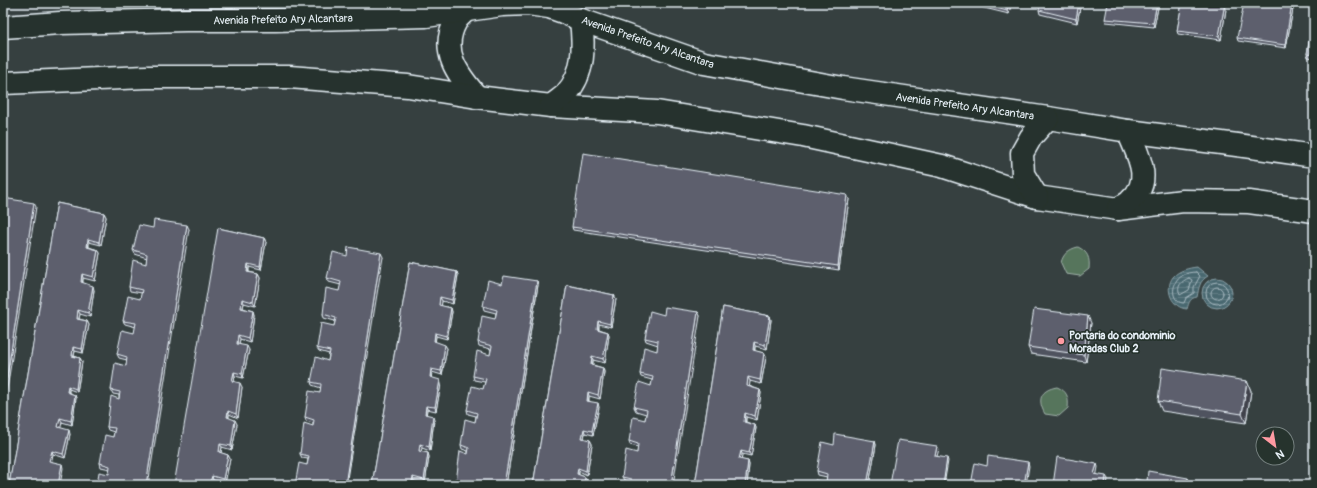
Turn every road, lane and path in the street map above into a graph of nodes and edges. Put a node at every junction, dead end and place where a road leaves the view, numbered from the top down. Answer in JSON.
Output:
{"nodes":[{"id":1,"x":467,"y":9,"type":"junction"},
{"id":2,"x":581,"y":20,"type":"junction"},
{"id":3,"x":3,"y":27,"type":"edge"},
{"id":4,"x":3,"y":83,"type":"edge"},
{"id":5,"x":477,"y":97,"type":"junction"},
{"id":6,"x":551,"y":106,"type":"junction"},
{"id":7,"x":1048,"y":118,"type":"junction"},
{"id":8,"x":1128,"y":131,"type":"junction"},
{"id":9,"x":1314,"y":156,"type":"edge"},
{"id":10,"x":1037,"y":197,"type":"junction"},
{"id":11,"x":1118,"y":209,"type":"junction"},
{"id":12,"x":1314,"y":211,"type":"edge"}],
"edges":[{"from":1,"to":2,"type":"street","name":"Avenida Prefeito Ary Alcantara"},
{"from":1,"to":3,"type":"street","name":"Avenida Prefeito Ary Alcantara"},
{"from":1,"to":5,"type":"street"},
{"from":2,"to":6,"type":"street"},
{"from":2,"to":7,"type":"street","name":"Avenida Prefeito Ary Alcantara"},
{"from":4,"to":5,"type":"street"},
{"from":5,"to":6,"type":"street"},
{"from":6,"to":10,"type":"street"},
{"from":7,"to":8,"type":"street","name":"Avenida Prefeito Ary Alcantara"},
{"from":7,"to":10,"type":"street"},
{"from":8,"to":9,"type":"street","name":"Avenida Prefeito Ary Alcantara"},
{"from":8,"to":11,"type":"street"},
{"from":10,"to":11,"type":"street"},
{"from":11,"to":12,"type":"street"}]}
